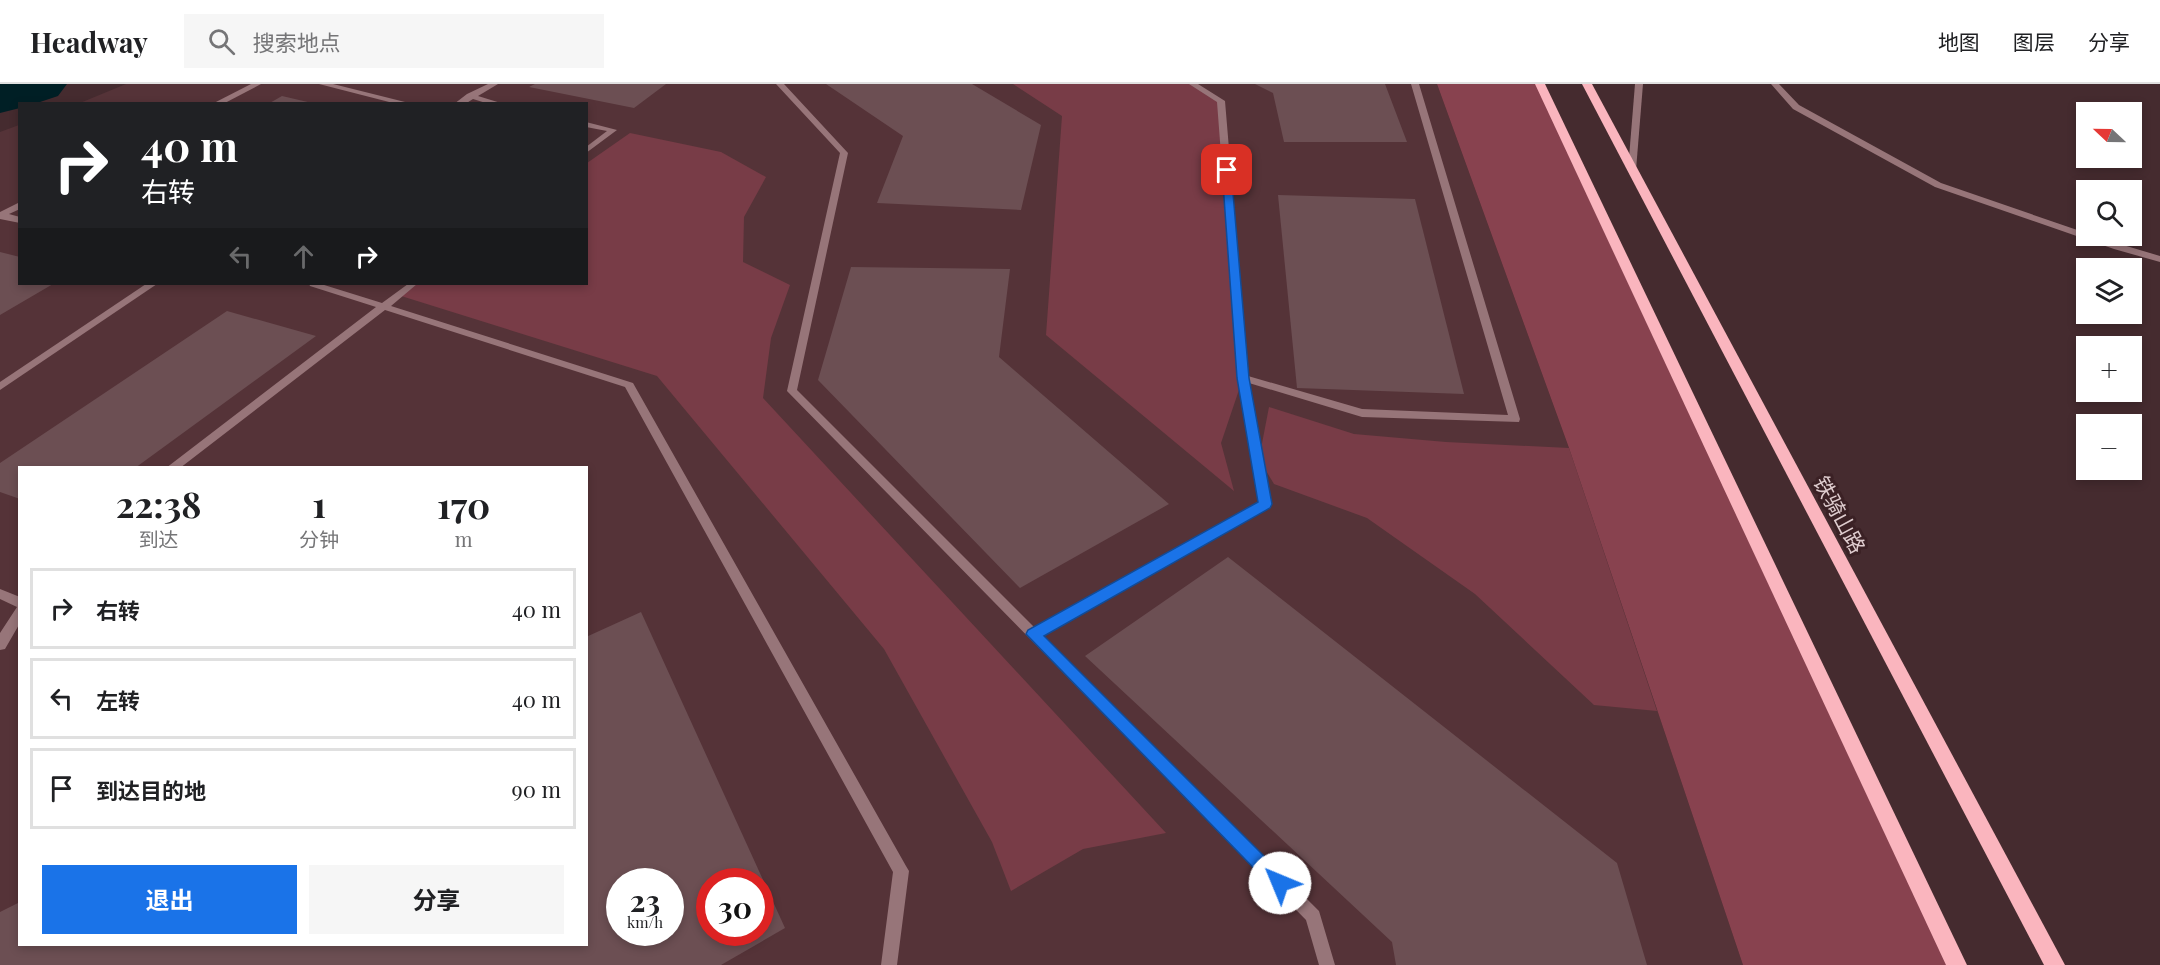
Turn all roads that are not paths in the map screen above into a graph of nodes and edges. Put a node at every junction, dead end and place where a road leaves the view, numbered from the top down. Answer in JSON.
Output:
{"nodes":[{"id":1,"x":257,"y":84,"type":"edge"},
{"id":2,"x":322,"y":84,"type":"edge"},
{"id":3,"x":494,"y":84,"type":"edge"},
{"id":4,"x":780,"y":84,"type":"edge"},
{"id":5,"x":1193,"y":84,"type":"edge"},
{"id":6,"x":1415,"y":84,"type":"edge"},
{"id":7,"x":1540,"y":84,"type":"edge"},
{"id":8,"x":1587,"y":84,"type":"edge"},
{"id":9,"x":1639,"y":84,"type":"edge"},
{"id":10,"x":1775,"y":84,"type":"edge"},
{"id":11,"x":470,"y":96,"type":"junction"},
{"id":12,"x":220,"y":102,"type":"edge"},
{"id":13,"x":400,"y":102,"type":"edge"},
{"id":14,"x":461,"y":102,"type":"edge"},
{"id":15,"x":492,"y":102,"type":"edge"},
{"id":16,"x":588,"y":124,"type":"edge"},
{"id":17,"x":588,"y":149,"type":"edge"},
{"id":18,"x":1632,"y":170,"type":"junction"},
{"id":19,"x":18,"y":206,"type":"edge"},
{"id":20,"x":0,"y":215,"type":"edge"},
{"id":21,"x":18,"y":220,"type":"edge"},
{"id":22,"x":2160,"y":259,"type":"edge"},
{"id":23,"x":151,"y":285,"type":"edge"},
{"id":24,"x":316,"y":285,"type":"edge"},
{"id":25,"x":412,"y":285,"type":"edge"},
{"id":26,"x":383,"y":306,"type":"junction"},
{"id":27,"x":1243,"y":378,"type":"junction"},
{"id":28,"x":0,"y":387,"type":"edge"},
{"id":29,"x":175,"y":466,"type":"edge"},
{"id":30,"x":0,"y":594,"type":"edge"},
{"id":31,"x":18,"y":602,"type":"edge"},
{"id":32,"x":18,"y":614,"type":"edge"},
{"id":33,"x":1034,"y":634,"type":"junction"},
{"id":34,"x":0,"y":645,"type":"edge"},
{"id":35,"x":889,"y":965,"type":"edge"},
{"id":36,"x":1327,"y":965,"type":"edge"},
{"id":37,"x":1957,"y":965,"type":"edge"},
{"id":38,"x":2055,"y":965,"type":"edge"}],
"edges":[{"from":1,"to":12,"type":"street"},
{"from":2,"to":13,"type":"street"},
{"from":3,"to":11,"type":"street"},
{"from":4,"to":33,"type":"street"},
{"from":5,"to":27,"type":"street"},
{"from":6,"to":27,"type":"street"},
{"from":7,"to":37,"type":"main road"},
{"from":8,"to":18,"type":"main road","name":"铁骑山路"},
{"from":9,"to":18,"type":"street"},
{"from":10,"to":22,"type":"street"},
{"from":11,"to":14,"type":"street"},
{"from":11,"to":15,"type":"street"},
{"from":16,"to":17,"type":"street"},
{"from":18,"to":38,"type":"main road","name":"铁骑山路"},
{"from":19,"to":20,"type":"street"},
{"from":20,"to":21,"type":"street"},
{"from":23,"to":28,"type":"street"},
{"from":24,"to":26,"type":"street"},
{"from":25,"to":26,"type":"street"},
{"from":26,"to":29,"type":"street"},
{"from":26,"to":35,"type":"street"},
{"from":27,"to":33,"type":"street"},
{"from":30,"to":31,"type":"street"},
{"from":32,"to":34,"type":"street"},
{"from":33,"to":36,"type":"street"}]}
